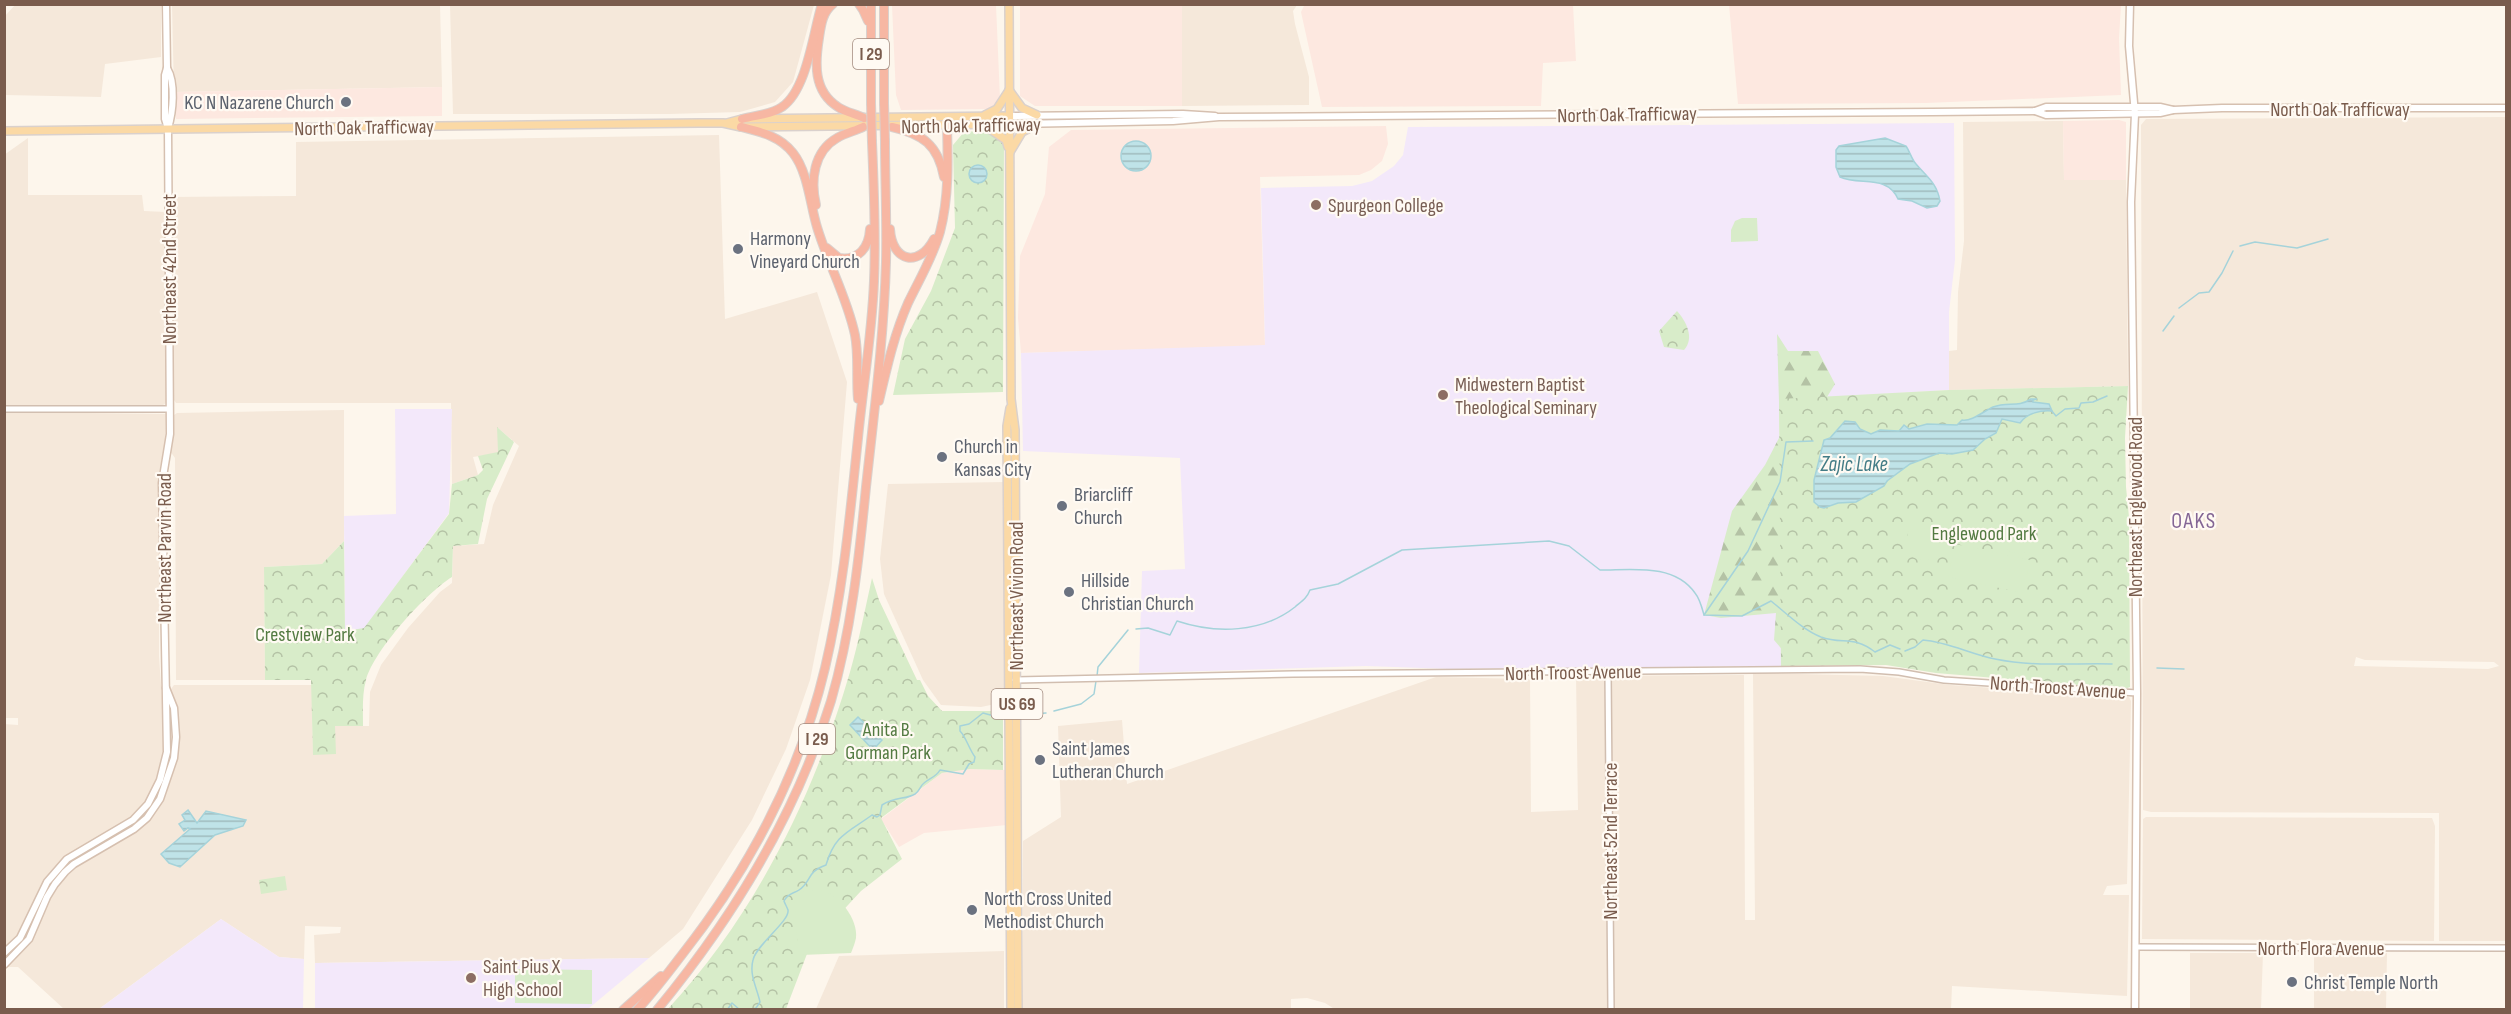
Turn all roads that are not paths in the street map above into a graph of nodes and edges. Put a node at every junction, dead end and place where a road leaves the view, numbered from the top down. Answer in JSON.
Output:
{"nodes":[{"id":1,"x":166,"y":4,"type":"edge"},
{"id":2,"x":822,"y":4,"type":"edge"},
{"id":3,"x":834,"y":4,"type":"edge"},
{"id":4,"x":859,"y":4,"type":"edge"},
{"id":5,"x":871,"y":4,"type":"edge"},
{"id":6,"x":884,"y":4,"type":"edge"},
{"id":7,"x":1009,"y":4,"type":"edge"},
{"id":8,"x":2130,"y":4,"type":"edge"},
{"id":9,"x":871,"y":36,"type":"junction"},
{"id":10,"x":1009,"y":90,"type":"junction"},
{"id":11,"x":2506,"y":108,"type":"edge"},
{"id":12,"x":2134,"y":110,"type":"junction"},
{"id":13,"x":1037,"y":115,"type":"junction"},
{"id":14,"x":983,"y":116,"type":"junction"},
{"id":15,"x":1009,"y":116,"type":"junction"},
{"id":16,"x":864,"y":117,"type":"junction"},
{"id":17,"x":1219,"y":117,"type":"junction"},
{"id":18,"x":742,"y":123,"type":"junction"},
{"id":19,"x":1010,"y":124,"type":"junction"},
{"id":20,"x":1037,"y":124,"type":"junction"},
{"id":21,"x":983,"y":125,"type":"junction"},
{"id":22,"x":947,"y":126,"type":"junction"},
{"id":23,"x":863,"y":127,"type":"junction"},
{"id":24,"x":892,"y":127,"type":"junction"},
{"id":25,"x":911,"y":127,"type":"junction"},
{"id":26,"x":168,"y":129,"type":"junction"},
{"id":27,"x":4,"y":131,"type":"edge"},
{"id":28,"x":1010,"y":152,"type":"junction"},
{"id":29,"x":874,"y":194,"type":"junction"},
{"id":30,"x":885,"y":206,"type":"junction"},
{"id":31,"x":4,"y":409,"type":"edge"},
{"id":32,"x":169,"y":409,"type":"junction"},
{"id":33,"x":860,"y":413,"type":"junction"},
{"id":34,"x":873,"y":428,"type":"junction"},
{"id":35,"x":1608,"y":672,"type":"junction"},
{"id":36,"x":1012,"y":681,"type":"junction"},
{"id":37,"x":2137,"y":693,"type":"junction"},
{"id":38,"x":44,"y":895,"type":"junction"},
{"id":39,"x":1010,"y":947,"type":"junction"},
{"id":40,"x":2136,"y":947,"type":"junction"},
{"id":41,"x":2506,"y":948,"type":"edge"},
{"id":42,"x":4,"y":953,"type":"edge"},
{"id":43,"x":1018,"y":956,"type":"junction"},
{"id":44,"x":675,"y":963,"type":"junction"},
{"id":45,"x":4,"y":965,"type":"edge"},
{"id":46,"x":623,"y":1010,"type":"edge"},
{"id":47,"x":637,"y":1010,"type":"edge"},
{"id":48,"x":657,"y":1010,"type":"edge"},
{"id":49,"x":1011,"y":1010,"type":"edge"},
{"id":50,"x":1018,"y":1010,"type":"edge"},
{"id":51,"x":1611,"y":1010,"type":"edge"},
{"id":52,"x":2135,"y":1010,"type":"edge"}],
"edges":[{"from":1,"to":26,"type":"main road","name":"Northeast 42nd Street"},
{"from":2,"to":18,"type":"highway"},
{"from":3,"to":16,"type":"highway"},
{"from":4,"to":9,"type":"highway"},
{"from":5,"to":9,"type":"highway","number":"I 29"},
{"from":6,"to":30,"type":"highway","number":"I 29","bridge":true},
{"from":7,"to":10,"type":"main road","name":"Northeast Vivion Road","number":"US 69"},
{"from":8,"to":12,"type":"main road","name":"Northeast Englewood Road"},
{"from":9,"to":29,"type":"highway","number":"I 29","bridge":true},
{"from":10,"to":13,"type":"main road"},
{"from":10,"to":14,"type":"main road"},
{"from":10,"to":15,"type":"main road","name":"Northeast Vivion Road","number":"US 69"},
{"from":11,"to":12,"type":"main road","name":"North Oak Trafficway"},
{"from":12,"to":17,"type":"main road","name":"North Oak Trafficway"},
{"from":12,"to":37,"type":"main road","name":"Northeast Englewood Road"},
{"from":13,"to":15,"type":"main road","name":"North Oak Trafficway"},
{"from":13,"to":17,"type":"main road","name":"North Oak Trafficway"},
{"from":14,"to":15,"type":"main road","name":"North Oak Trafficway"},
{"from":14,"to":16,"type":"main road","name":"North Oak Trafficway"},
{"from":15,"to":19,"type":"main road","name":"Northeast Vivion Road","number":"US 69"},
{"from":15,"to":25,"type":"main road"},
{"from":16,"to":18,"type":"main road","name":"North Oak Trafficway"},
{"from":17,"to":20,"type":"main road","name":"North Oak Trafficway"},
{"from":18,"to":23,"type":"main road","name":"North Oak Trafficway"},
{"from":18,"to":26,"type":"main road","name":"North Oak Trafficway"},
{"from":18,"to":33,"type":"highway"},
{"from":19,"to":20,"type":"main road","name":"North Oak Trafficway"},
{"from":19,"to":21,"type":"main road","name":"North Oak Trafficway"},
{"from":19,"to":28,"type":"main road","name":"Northeast Vivion Road","number":"US 69"},
{"from":20,"to":28,"type":"main road"},
{"from":21,"to":22,"type":"main road","name":"North Oak Trafficway"},
{"from":21,"to":28,"type":"main road"},
{"from":22,"to":25,"type":"main road","name":"North Oak Trafficway"},
{"from":22,"to":34,"type":"highway"},
{"from":23,"to":24,"type":"main road","name":"North Oak Trafficway"},
{"from":23,"to":29,"type":"highway"},
{"from":24,"to":25,"type":"main road","name":"North Oak Trafficway"},
{"from":24,"to":30,"type":"highway"},
{"from":26,"to":27,"type":"main road","name":"North Oak Trafficway"},
{"from":26,"to":32,"type":"main road","name":"Northeast 42nd Street"},
{"from":28,"to":36,"type":"main road","name":"Northeast Vivion Road","number":"US 69"},
{"from":29,"to":33,"type":"highway","number":"I 29"},
{"from":30,"to":34,"type":"highway","number":"I 29"},
{"from":31,"to":32,"type":"street"},
{"from":32,"to":38,"type":"main road","name":"Northeast Parvin Road"},
{"from":33,"to":44,"type":"highway","number":"I 29"},
{"from":34,"to":48,"type":"highway","number":"I 29"},
{"from":35,"to":36,"type":"street","name":"North Troost Avenue"},
{"from":35,"to":37,"type":"street","name":"North Troost Avenue"},
{"from":35,"to":51,"type":"street","name":"Northeast 52nd Terrace"},
{"from":36,"to":39,"type":"main road","name":"Northeast Vivion Road","number":"US 69"},
{"from":36,"to":43,"type":"main road","name":"Northeast Vivion Road","number":"US 69"},
{"from":37,"to":40,"type":"main road","name":"Northeast Englewood Road"},
{"from":38,"to":42,"type":"main road","name":"Northeast Parvin Road"},
{"from":38,"to":45,"type":"main road","name":"Northeast Parvin Road"},
{"from":39,"to":43,"type":"main road"},
{"from":39,"to":49,"type":"main road","name":"Northeast Vivion Road","number":"US 69"},
{"from":40,"to":41,"type":"street","name":"North Flora Avenue"},
{"from":40,"to":52,"type":"main road","name":"Northeast Englewood Road"},
{"from":43,"to":50,"type":"main road","name":"Northeast Vivion Road","number":"US 69"},
{"from":44,"to":46,"type":"highway"},
{"from":44,"to":47,"type":"highway","number":"I 29"}]}
